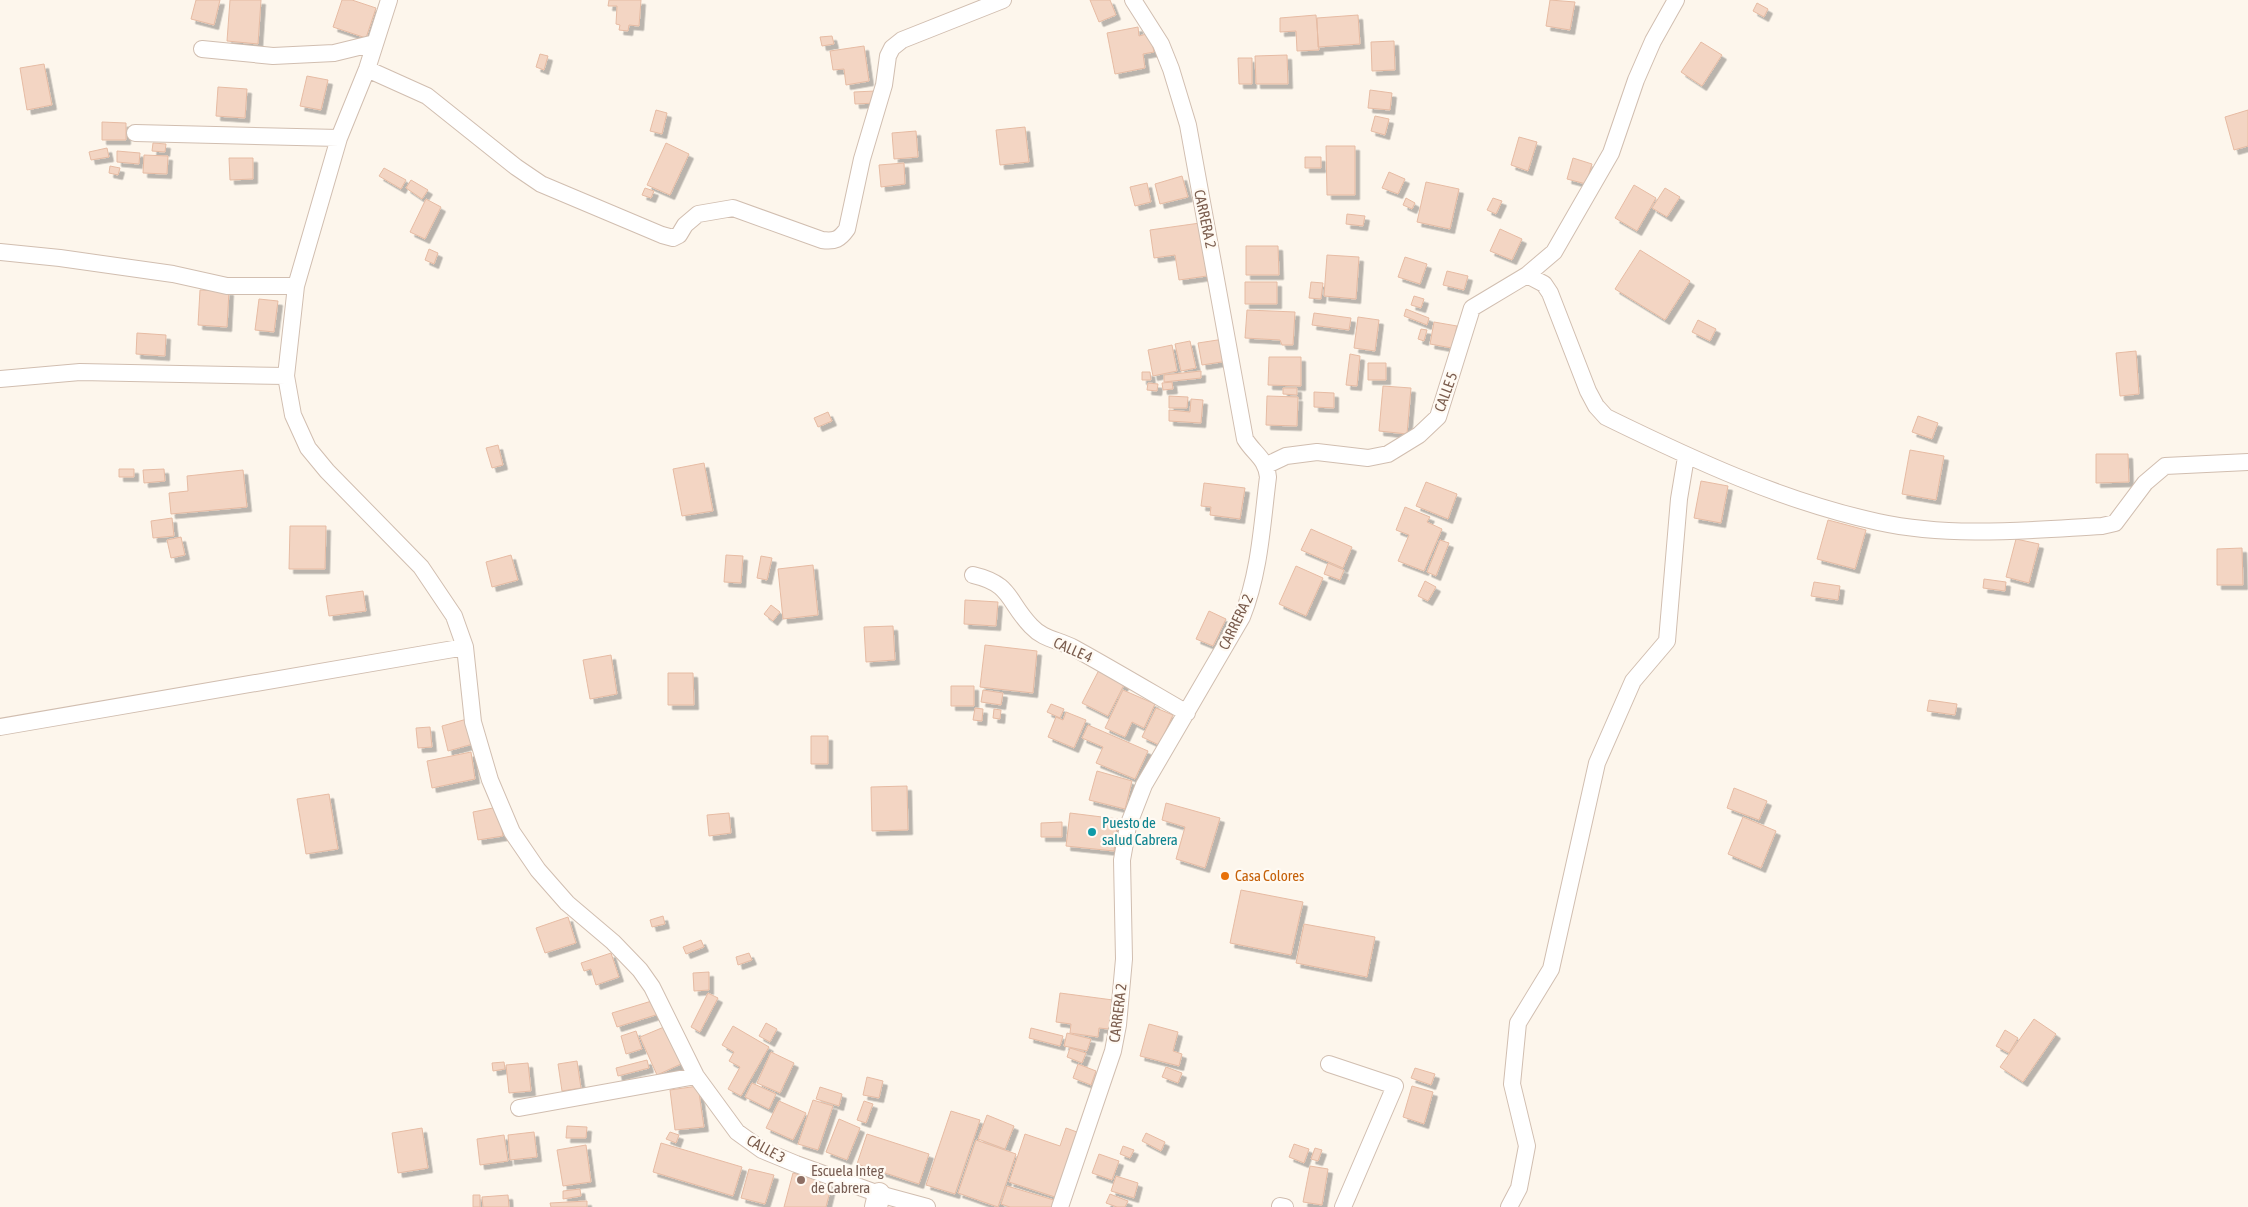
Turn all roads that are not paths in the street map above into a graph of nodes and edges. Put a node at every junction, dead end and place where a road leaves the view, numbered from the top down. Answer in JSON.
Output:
{"nodes":[{"id":1,"x":389,"y":0,"type":"edge"},
{"id":2,"x":1003,"y":0,"type":"edge"},
{"id":3,"x":1133,"y":0,"type":"edge"},
{"id":4,"x":1676,"y":0,"type":"edge"},
{"id":5,"x":376,"y":43,"type":"junction"},
{"id":6,"x":202,"y":48,"type":"dead end"},
{"id":7,"x":367,"y":70,"type":"junction"},
{"id":8,"x":135,"y":133,"type":"dead end"},
{"id":9,"x":339,"y":138,"type":"junction"},
{"id":10,"x":0,"y":252,"type":"edge"},
{"id":11,"x":1527,"y":275,"type":"junction"},
{"id":12,"x":296,"y":286,"type":"junction"},
{"id":13,"x":286,"y":376,"type":"junction"},
{"id":14,"x":0,"y":379,"type":"edge"},
{"id":15,"x":1686,"y":456,"type":"junction"},
{"id":16,"x":2248,"y":462,"type":"edge"},
{"id":17,"x":1267,"y":465,"type":"junction"},
{"id":18,"x":973,"y":575,"type":"dead end"},
{"id":19,"x":465,"y":647,"type":"junction"},
{"id":20,"x":1187,"y":713,"type":"junction"},
{"id":21,"x":0,"y":727,"type":"edge"},
{"id":22,"x":1329,"y":1064,"type":"dead end"},
{"id":23,"x":696,"y":1076,"type":"junction"},
{"id":24,"x":519,"y":1108,"type":"dead end"},
{"id":25,"x":877,"y":1201,"type":"edge"},
{"id":26,"x":927,"y":1207,"type":"edge"},
{"id":27,"x":1060,"y":1207,"type":"edge"},
{"id":28,"x":1343,"y":1207,"type":"edge"},
{"id":29,"x":1509,"y":1207,"type":"edge"}],
"edges":[{"from":1,"to":5,"type":"street","name":"CALLE 3"},
{"from":2,"to":7,"type":"street"},
{"from":3,"to":17,"type":"street","name":"CARRERA 2"},
{"from":4,"to":11,"type":"street","name":"CALLE 5"},
{"from":5,"to":6,"type":"street"},
{"from":5,"to":7,"type":"street","name":"CALLE 3"},
{"from":7,"to":9,"type":"street","name":"CALLE 3"},
{"from":8,"to":9,"type":"street"},
{"from":9,"to":12,"type":"street","name":"CALLE 3"},
{"from":10,"to":12,"type":"street"},
{"from":11,"to":15,"type":"street"},
{"from":11,"to":17,"type":"street","name":"CALLE 5"},
{"from":12,"to":13,"type":"street","name":"CALLE 3"},
{"from":13,"to":14,"type":"street"},
{"from":13,"to":19,"type":"street","name":"CALLE 3"},
{"from":15,"to":16,"type":"street"},
{"from":15,"to":29,"type":"street"},
{"from":17,"to":20,"type":"street","name":"CARRERA 2"},
{"from":18,"to":20,"type":"street","name":"CALLE 4"},
{"from":19,"to":21,"type":"street"},
{"from":19,"to":23,"type":"street","name":"CALLE 3"},
{"from":20,"to":27,"type":"street","name":"CARRERA 2"},
{"from":22,"to":28,"type":"street"},
{"from":23,"to":24,"type":"street"},
{"from":23,"to":25,"type":"street","name":"CALLE 3"},
{"from":25,"to":26,"type":"street","name":"CALLE 3"}]}
